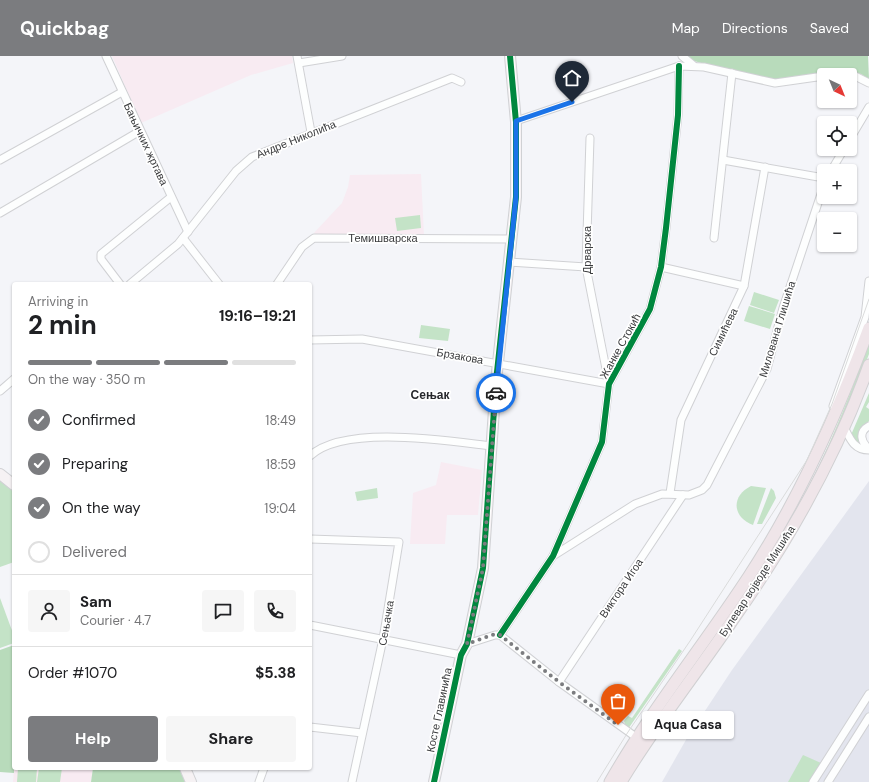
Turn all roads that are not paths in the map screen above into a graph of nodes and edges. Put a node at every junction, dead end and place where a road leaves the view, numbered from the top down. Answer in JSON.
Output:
{"nodes":[{"id":1,"x":106,"y":56,"type":"edge"},
{"id":2,"x":342,"y":56,"type":"edge"},
{"id":3,"x":510,"y":56,"type":"edge"},
{"id":4,"x":682,"y":56,"type":"edge"},
{"id":5,"x":298,"y":59,"type":"edge"},
{"id":6,"x":679,"y":66,"type":"junction"},
{"id":7,"x":694,"y":66,"type":"junction"},
{"id":8,"x":732,"y":73,"type":"junction"},
{"id":9,"x":817,"y":77,"type":"edge"},
{"id":10,"x":857,"y":77,"type":"edge"},
{"id":11,"x":461,"y":82,"type":"dead end"},
{"id":12,"x":869,"y":83,"type":"edge"},
{"id":13,"x":122,"y":92,"type":"junction"},
{"id":14,"x":869,"y":107,"type":"edge"},
{"id":15,"x":516,"y":121,"type":"junction"},
{"id":16,"x":857,"y":127,"type":"edge"},
{"id":17,"x":140,"y":131,"type":"junction"},
{"id":18,"x":311,"y":132,"type":"junction"},
{"id":19,"x":590,"y":138,"type":"dead end"},
{"id":20,"x":0,"y":160,"type":"edge"},
{"id":21,"x":723,"y":160,"type":"junction"},
{"id":22,"x":765,"y":166,"type":"junction"},
{"id":23,"x":817,"y":177,"type":"edge"},
{"id":24,"x":171,"y":197,"type":"junction"},
{"id":25,"x":818,"y":204,"type":"edge"},
{"id":26,"x":0,"y":213,"type":"edge"},
{"id":27,"x":188,"y":232,"type":"junction"},
{"id":28,"x":183,"y":238,"type":"junction"},
{"id":29,"x":512,"y":238,"type":"junction"},
{"id":30,"x":714,"y":238,"type":"dead end"},
{"id":31,"x":509,"y":262,"type":"junction"},
{"id":32,"x":586,"y":267,"type":"junction"},
{"id":33,"x":661,"y":267,"type":"junction"},
{"id":34,"x":869,"y":281,"type":"edge"},
{"id":35,"x":118,"y":282,"type":"edge"},
{"id":36,"x":132,"y":282,"type":"edge"},
{"id":37,"x":217,"y":282,"type":"edge"},
{"id":38,"x":278,"y":282,"type":"edge"},
{"id":39,"x":744,"y":286,"type":"junction"},
{"id":40,"x":869,"y":328,"type":"edge"},
{"id":41,"x":312,"y":340,"type":"edge"},
{"id":42,"x":498,"y":363,"type":"junction"},
{"id":43,"x":869,"y":366,"type":"edge"},
{"id":44,"x":869,"y":376,"type":"edge"},
{"id":45,"x":12,"y":381,"type":"edge"},
{"id":46,"x":609,"y":384,"type":"junction"},
{"id":47,"x":862,"y":386,"type":"junction"},
{"id":48,"x":0,"y":391,"type":"edge"},
{"id":49,"x":839,"y":408,"type":"junction"},
{"id":50,"x":869,"y":426,"type":"edge"},
{"id":51,"x":844,"y":427,"type":"junction"},
{"id":52,"x":491,"y":446,"type":"junction"},
{"id":53,"x":869,"y":449,"type":"edge"},
{"id":54,"x":312,"y":454,"type":"edge"},
{"id":55,"x":0,"y":474,"type":"edge"},
{"id":56,"x":12,"y":483,"type":"edge"},
{"id":57,"x":670,"y":493,"type":"junction"},
{"id":58,"x":683,"y":495,"type":"junction"},
{"id":59,"x":312,"y":539,"type":"edge"},
{"id":60,"x":553,"y":556,"type":"junction"},
{"id":61,"x":312,"y":625,"type":"edge"},
{"id":62,"x":500,"y":635,"type":"junction"},
{"id":63,"x":383,"y":639,"type":"junction"},
{"id":64,"x":467,"y":644,"type":"junction"},
{"id":65,"x":461,"y":656,"type":"junction"},
{"id":66,"x":559,"y":682,"type":"junction"},
{"id":67,"x":869,"y":694,"type":"edge"},
{"id":68,"x":869,"y":717,"type":"edge"},
{"id":69,"x":312,"y":727,"type":"edge"},
{"id":70,"x":362,"y":733,"type":"junction"},
{"id":71,"x":641,"y":742,"type":"junction"},
{"id":72,"x":186,"y":770,"type":"edge"},
{"id":73,"x":263,"y":770,"type":"edge"},
{"id":74,"x":191,"y":782,"type":"edge"},
{"id":75,"x":259,"y":782,"type":"edge"},
{"id":76,"x":352,"y":782,"type":"edge"},
{"id":77,"x":434,"y":782,"type":"edge"},
{"id":78,"x":610,"y":782,"type":"edge"},
{"id":79,"x":621,"y":782,"type":"edge"},
{"id":80,"x":813,"y":782,"type":"edge"},
{"id":81,"x":828,"y":782,"type":"edge"}],
"edges":[{"from":1,"to":13,"type":"street","name":"Бањичких жртава"},
{"from":2,"to":5,"type":"street"},
{"from":3,"to":15,"type":"street","name":"Косте Главинића"},
{"from":4,"to":7,"type":"street"},
{"from":5,"to":18,"type":"street"},
{"from":6,"to":7,"type":"street"},
{"from":6,"to":15,"type":"street"},
{"from":6,"to":33,"type":"street","name":"Жанке Стокић"},
{"from":7,"to":8,"type":"street"},
{"from":8,"to":9,"type":"street"},
{"from":8,"to":21,"type":"street"},
{"from":10,"to":12,"type":"street"},
{"from":11,"to":18,"type":"street","name":"Андре Николића"},
{"from":13,"to":17,"type":"street","name":"Бањичких жртава"},
{"from":13,"to":20,"type":"street"},
{"from":14,"to":16,"type":"street"},
{"from":15,"to":29,"type":"street","name":"Косте Главинића"},
{"from":17,"to":24,"type":"street","name":"Бањичких жртава"},
{"from":17,"to":26,"type":"street"},
{"from":18,"to":27,"type":"street","name":"Андре Николића"},
{"from":19,"to":32,"type":"street","name":"Дрварска"},
{"from":21,"to":22,"type":"street"},
{"from":21,"to":30,"type":"street"},
{"from":22,"to":23,"type":"street"},
{"from":22,"to":39,"type":"street","name":"Симићева"},
{"from":24,"to":27,"type":"street","name":"Бањичких жртава"},
{"from":24,"to":35,"type":"street"},
{"from":25,"to":58,"type":"street","name":"Милована Глишића"},
{"from":27,"to":28,"type":"street","name":"Андре Николића"},
{"from":28,"to":36,"type":"street","name":"Андре Николића"},
{"from":28,"to":37,"type":"street"},
{"from":29,"to":31,"type":"street","name":"Косте Главинића"},
{"from":29,"to":38,"type":"street","name":"Темишварска"},
{"from":31,"to":32,"type":"street"},
{"from":31,"to":42,"type":"street","name":"Косте Главинића"},
{"from":32,"to":46,"type":"street","name":"Дрварска"},
{"from":33,"to":39,"type":"street"},
{"from":33,"to":46,"type":"street","name":"Жанке Стокић"},
{"from":34,"to":49,"type":"street"},
{"from":39,"to":57,"type":"street","name":"Симићева"},
{"from":40,"to":49,"type":"main road","name":"Булевар војводе Мишића"},
{"from":41,"to":42,"type":"street","name":"Брзакова"},
{"from":42,"to":46,"type":"street","name":"Брзакова"},
{"from":42,"to":52,"type":"street","name":"Косте Главинића"},
{"from":43,"to":47,"type":"main road","name":"Булевар војводе Мишића"},
{"from":44,"to":47,"type":"main road"},
{"from":45,"to":48,"type":"street"},
{"from":46,"to":60,"type":"street","name":"Жанке Стокић"},
{"from":47,"to":51,"type":"main road","name":"Булевар војводе Мишића"},
{"from":49,"to":71,"type":"main road","name":"Булевар војводе Мишића"},
{"from":50,"to":53,"type":"street"},
{"from":51,"to":53,"type":"street"},
{"from":51,"to":71,"type":"main road","name":"Булевар војводе Мишића"},
{"from":52,"to":54,"type":"street"},
{"from":52,"to":64,"type":"street","name":"Косте Главинића"},
{"from":55,"to":56,"type":"street"},
{"from":57,"to":58,"type":"street"},
{"from":57,"to":60,"type":"street"},
{"from":58,"to":66,"type":"street","name":"Виктора Игоа"},
{"from":59,"to":63,"type":"street","name":"Сењачка"},
{"from":60,"to":62,"type":"street","name":"Жанке Стокић"},
{"from":61,"to":63,"type":"street"},
{"from":62,"to":64,"type":"street"},
{"from":62,"to":66,"type":"street"},
{"from":63,"to":65,"type":"street"},
{"from":63,"to":70,"type":"street","name":"Сењачка"},
{"from":64,"to":65,"type":"street","name":"Косте Главинића"},
{"from":65,"to":77,"type":"street","name":"Косте Главинића"},
{"from":66,"to":71,"type":"street"},
{"from":67,"to":80,"type":"street"},
{"from":68,"to":81,"type":"street"},
{"from":69,"to":70,"type":"street"},
{"from":70,"to":76,"type":"street","name":"Сењачка"},
{"from":71,"to":78,"type":"main road","name":"Булевар војводе Мишића"},
{"from":71,"to":79,"type":"main road","name":"Булевар војводе Мишића"},
{"from":72,"to":74,"type":"street"},
{"from":73,"to":75,"type":"street"}]}
